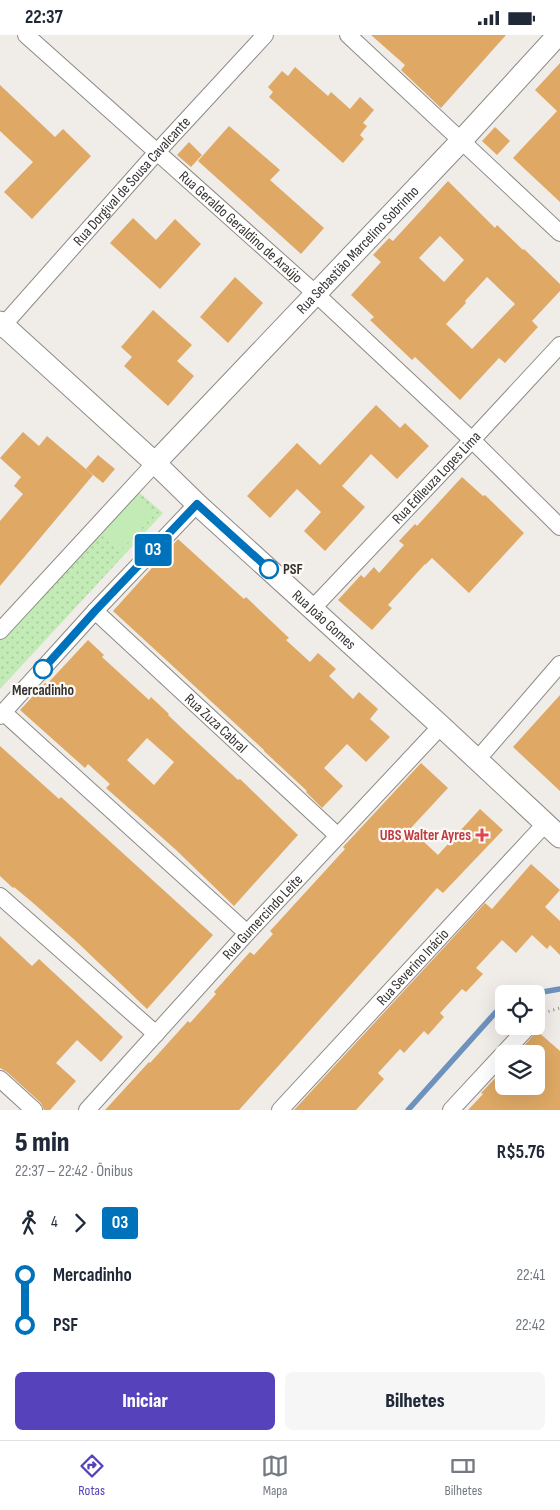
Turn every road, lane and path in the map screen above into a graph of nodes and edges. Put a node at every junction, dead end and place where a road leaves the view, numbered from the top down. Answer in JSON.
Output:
{"nodes":[{"id":1,"x":26,"y":35,"type":"edge"},
{"id":2,"x":265,"y":35,"type":"edge"},
{"id":3,"x":348,"y":35,"type":"edge"},
{"id":4,"x":558,"y":35,"type":"edge"},
{"id":5,"x":461,"y":141,"type":"junction"},
{"id":6,"x":157,"y":152,"type":"junction"},
{"id":7,"x":560,"y":233,"type":"edge"},
{"id":8,"x":316,"y":294,"type":"junction"},
{"id":9,"x":1,"y":325,"type":"edge"},
{"id":10,"x":560,"y":345,"type":"edge"},
{"id":11,"x":472,"y":440,"type":"junction"},
{"id":12,"x":155,"y":463,"type":"junction"},
{"id":13,"x":197,"y":504,"type":"junction"},
{"id":14,"x":560,"y":527,"type":"edge"},
{"id":15,"x":312,"y":609,"type":"junction"},
{"id":16,"x":95,"y":611,"type":"junction"},
{"id":17,"x":0,"y":631,"type":"edge"},
{"id":18,"x":560,"y":664,"type":"edge"},
{"id":19,"x":2,"y":714,"type":"edge"},
{"id":20,"x":441,"y":726,"type":"junction"},
{"id":21,"x":477,"y":760,"type":"junction"},
{"id":22,"x":553,"y":830,"type":"edge"},
{"id":23,"x":338,"y":836,"type":"junction"},
{"id":24,"x":0,"y":895,"type":"edge"},
{"id":25,"x":248,"y":933,"type":"junction"},
{"id":26,"x":560,"y":1008,"type":"edge"},
{"id":27,"x":545,"y":1012,"type":"edge"},
{"id":28,"x":156,"y":1034,"type":"junction"},
{"id":29,"x":521,"y":1035,"type":"edge"},
{"id":30,"x":0,"y":1079,"type":"edge"},
{"id":31,"x":34,"y":1110,"type":"edge"},
{"id":32,"x":87,"y":1110,"type":"edge"},
{"id":33,"x":280,"y":1110,"type":"edge"},
{"id":34,"x":451,"y":1110,"type":"edge"}],
"edges":[{"from":1,"to":6,"type":"street","name":"Rua Geraldo Geraldino de Araújo"},
{"from":2,"to":6,"type":"street","name":"Rua Dorgival de Sousa Cavalcante"},
{"from":3,"to":5,"type":"street"},
{"from":4,"to":5,"type":"street","name":"Rua Sebastião Marcelino Sobrinho"},
{"from":5,"to":7,"type":"street"},
{"from":5,"to":8,"type":"street","name":"Rua Sebastião Marcelino Sobrinho"},
{"from":6,"to":8,"type":"street","name":"Rua Geraldo Geraldino de Araújo"},
{"from":6,"to":9,"type":"street","name":"Rua Dorgival de Sousa Cavalcante"},
{"from":8,"to":11,"type":"street","name":"Rua Geraldo Geraldino de Araújo"},
{"from":8,"to":12,"type":"street","name":"Rua Sebastião Marcelino Sobrinho"},
{"from":9,"to":12,"type":"street","name":"Rua João Gomes"},
{"from":10,"to":11,"type":"street","name":"Rua Edileuza Lopes Lima"},
{"from":11,"to":14,"type":"street","name":"Rua Geraldo Geraldino de Araújo"},
{"from":11,"to":15,"type":"street","name":"Rua Edileuza Lopes Lima"},
{"from":12,"to":13,"type":"street","name":"Rua João Gomes"},
{"from":12,"to":17,"type":"street"},
{"from":13,"to":15,"type":"street","name":"Rua João Gomes"},
{"from":13,"to":16,"type":"street"},
{"from":15,"to":20,"type":"street","name":"Rua João Gomes"},
{"from":16,"to":19,"type":"street"},
{"from":16,"to":23,"type":"street","name":"Rua Zuza Cabral"},
{"from":18,"to":21,"type":"street"},
{"from":19,"to":25,"type":"street"},
{"from":20,"to":21,"type":"street","name":"Rua João Gomes"},
{"from":20,"to":23,"type":"street","name":"Rua Gumercindo Leite"},
{"from":21,"to":22,"type":"street","name":"Rua João Gomes"},
{"from":22,"to":33,"type":"street","name":"Rua Severino Inácio"},
{"from":23,"to":25,"type":"street","name":"Rua Gumercindo Leite"},
{"from":24,"to":28,"type":"street"},
{"from":25,"to":28,"type":"street","name":"Rua Gumercindo Leite"},
{"from":26,"to":27,"type":"path"},
{"from":28,"to":32,"type":"street","name":"Rua Gumercindo Leite"},
{"from":29,"to":34,"type":"street"},
{"from":30,"to":31,"type":"street"}]}
